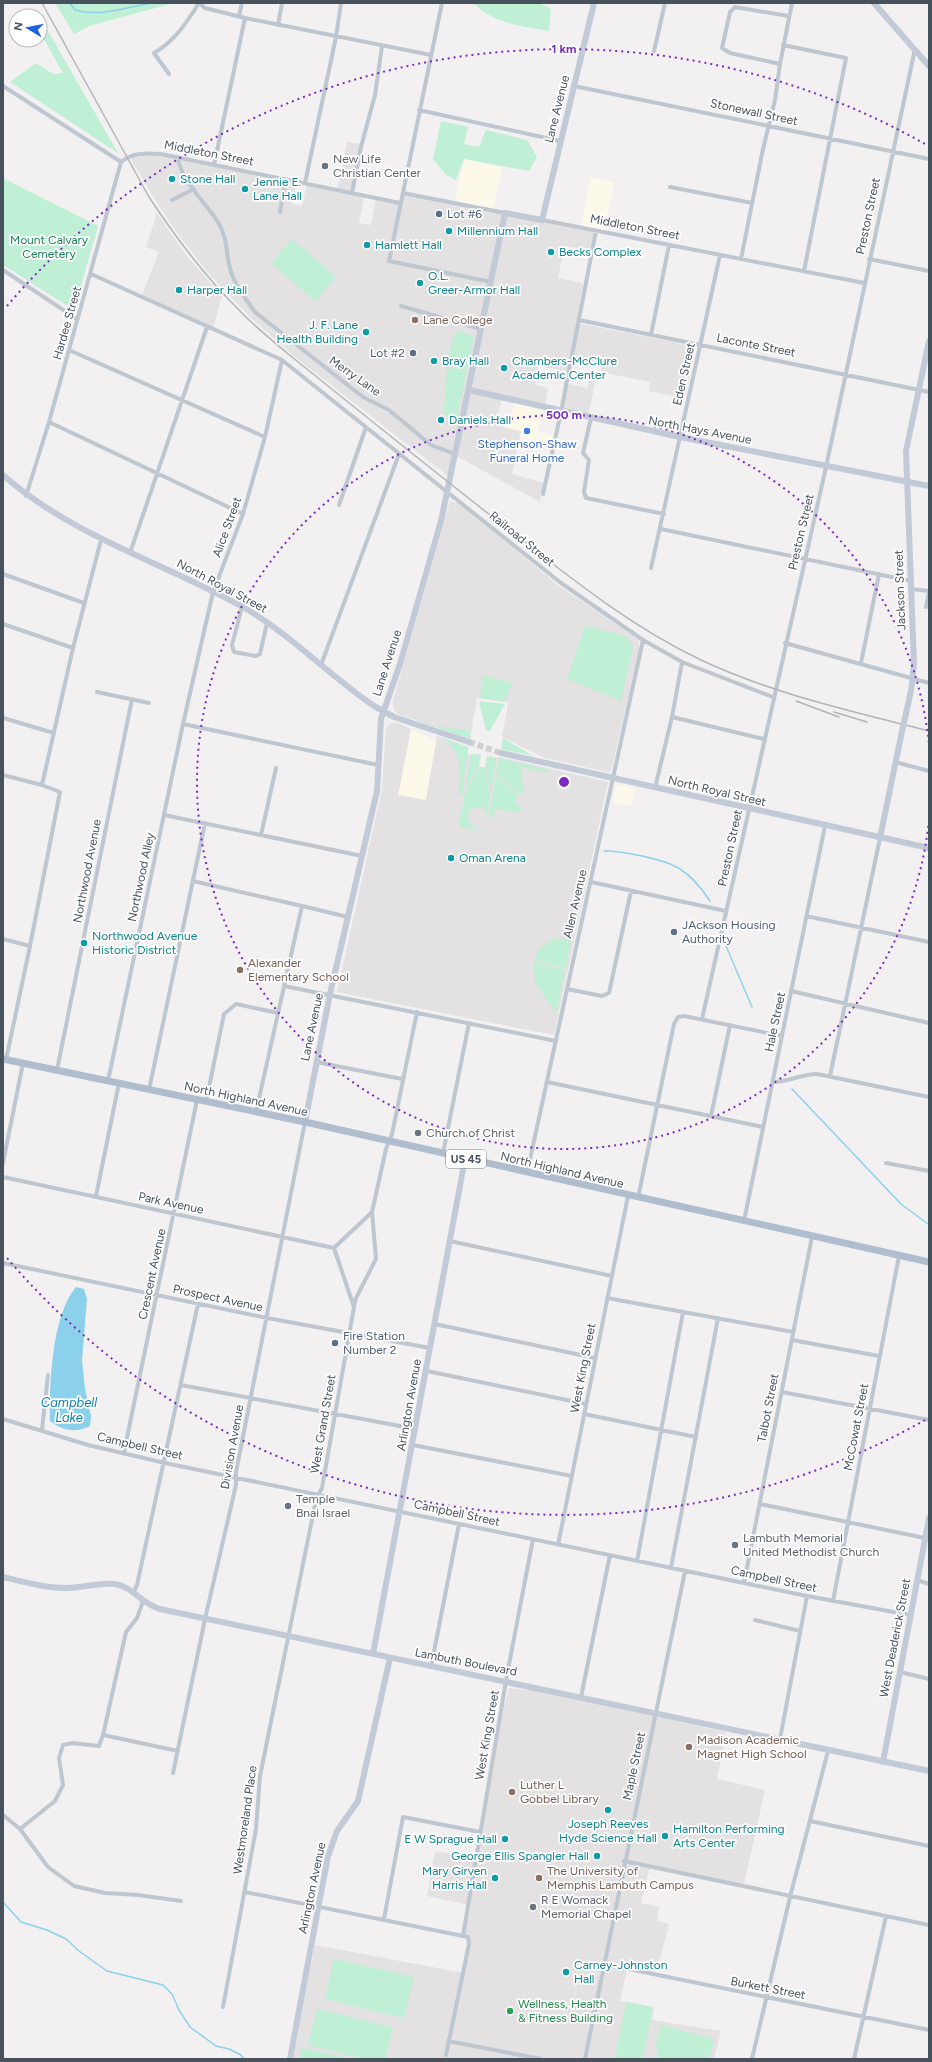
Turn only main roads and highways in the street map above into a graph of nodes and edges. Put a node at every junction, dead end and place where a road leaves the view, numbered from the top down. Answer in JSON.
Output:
{"nodes":[{"id":1,"x":4,"y":1059,"type":"edge"},
{"id":2,"x":929,"y":1262,"type":"edge"}],
"edges":[{"from":1,"to":2,"type":"main road","name":"North Highland Avenue","number":"US 45"}]}
